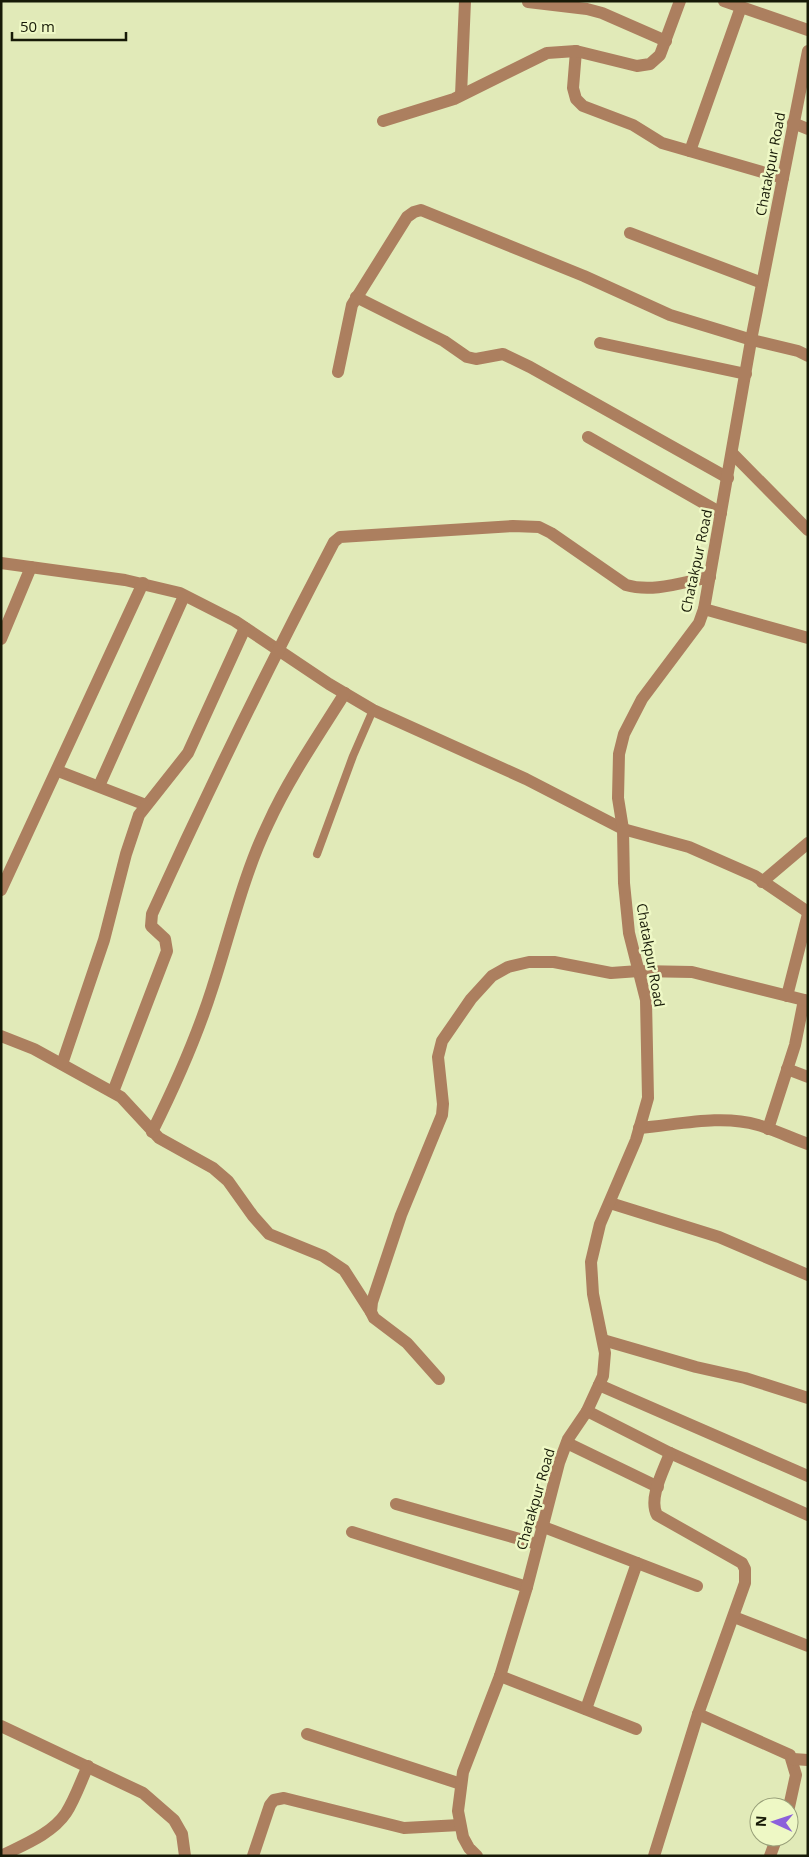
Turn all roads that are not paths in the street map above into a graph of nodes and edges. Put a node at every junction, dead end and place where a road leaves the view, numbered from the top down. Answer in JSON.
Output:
{"nodes":[{"id":1,"x":465,"y":1,"type":"edge"},
{"id":2,"x":680,"y":1,"type":"edge"},
{"id":3,"x":724,"y":1,"type":"edge"},
{"id":4,"x":528,"y":2,"type":"edge"},
{"id":5,"x":740,"y":7,"type":"junction"},
{"id":6,"x":808,"y":30,"type":"edge"},
{"id":7,"x":666,"y":40,"type":"junction"},
{"id":8,"x":576,"y":51,"type":"junction"},
{"id":9,"x":808,"y":51,"type":"edge"},
{"id":10,"x":461,"y":95,"type":"junction"},
{"id":11,"x":383,"y":121,"type":"dead end"},
{"id":12,"x":793,"y":123,"type":"junction"},
{"id":13,"x":808,"y":129,"type":"edge"},
{"id":14,"x":690,"y":151,"type":"junction"},
{"id":15,"x":782,"y":178,"type":"junction"},
{"id":16,"x":630,"y":233,"type":"dead end"},
{"id":17,"x":762,"y":283,"type":"junction"},
{"id":18,"x":356,"y":297,"type":"junction"},
{"id":19,"x":752,"y":340,"type":"junction"},
{"id":20,"x":600,"y":343,"type":"dead end"},
{"id":21,"x":808,"y":356,"type":"edge"},
{"id":22,"x":338,"y":372,"type":"dead end"},
{"id":23,"x":746,"y":374,"type":"junction"},
{"id":24,"x":588,"y":438,"type":"dead end"},
{"id":25,"x":732,"y":453,"type":"junction"},
{"id":26,"x":728,"y":478,"type":"junction"},
{"id":27,"x":721,"y":514,"type":"junction"},
{"id":28,"x":808,"y":530,"type":"edge"},
{"id":29,"x":1,"y":563,"type":"edge"},
{"id":30,"x":31,"y":567,"type":"junction"},
{"id":31,"x":710,"y":577,"type":"junction"},
{"id":32,"x":144,"y":583,"type":"junction"},
{"id":33,"x":184,"y":596,"type":"junction"},
{"id":34,"x":704,"y":609,"type":"junction"},
{"id":35,"x":245,"y":628,"type":"junction"},
{"id":36,"x":808,"y":638,"type":"edge"},
{"id":37,"x":1,"y":639,"type":"edge"},
{"id":38,"x":278,"y":649,"type":"junction"},
{"id":39,"x":345,"y":693,"type":"junction"},
{"id":40,"x":373,"y":710,"type":"junction"},
{"id":41,"x":58,"y":771,"type":"junction"},
{"id":42,"x":99,"y":786,"type":"junction"},
{"id":43,"x":146,"y":804,"type":"junction"},
{"id":44,"x":623,"y":829,"type":"junction"},
{"id":45,"x":808,"y":842,"type":"edge"},
{"id":46,"x":317,"y":854,"type":"dead end"},
{"id":47,"x":762,"y":882,"type":"junction"},
{"id":48,"x":1,"y":890,"type":"edge"},
{"id":49,"x":808,"y":913,"type":"edge"},
{"id":50,"x":638,"y":971,"type":"junction"},
{"id":51,"x":787,"y":996,"type":"junction"},
{"id":52,"x":806,"y":1000,"type":"edge"},
{"id":53,"x":1,"y":1036,"type":"edge"},
{"id":54,"x":62,"y":1064,"type":"junction"},
{"id":55,"x":787,"y":1069,"type":"junction"},
{"id":56,"x":808,"y":1077,"type":"edge"},
{"id":57,"x":112,"y":1092,"type":"junction"},
{"id":58,"x":639,"y":1128,"type":"junction"},
{"id":59,"x":768,"y":1129,"type":"junction"},
{"id":60,"x":152,"y":1132,"type":"junction"},
{"id":61,"x":808,"y":1144,"type":"edge"},
{"id":62,"x":610,"y":1202,"type":"junction"},
{"id":63,"x":808,"y":1275,"type":"edge"},
{"id":64,"x":372,"y":1312,"type":"junction"},
{"id":65,"x":603,"y":1340,"type":"junction"},
{"id":66,"x":439,"y":1379,"type":"dead end"},
{"id":67,"x":599,"y":1385,"type":"junction"},
{"id":68,"x":808,"y":1398,"type":"edge"},
{"id":69,"x":586,"y":1411,"type":"junction"},
{"id":70,"x":567,"y":1443,"type":"junction"},
{"id":71,"x":670,"y":1453,"type":"junction"},
{"id":72,"x":808,"y":1476,"type":"edge"},
{"id":73,"x":658,"y":1487,"type":"junction"},
{"id":74,"x":396,"y":1504,"type":"dead end"},
{"id":75,"x":808,"y":1515,"type":"edge"},
{"id":76,"x":542,"y":1526,"type":"junction"},
{"id":77,"x":352,"y":1532,"type":"dead end"},
{"id":78,"x":537,"y":1544,"type":"junction"},
{"id":79,"x":637,"y":1562,"type":"junction"},
{"id":80,"x":697,"y":1586,"type":"dead end"},
{"id":81,"x":527,"y":1587,"type":"junction"},
{"id":82,"x":734,"y":1618,"type":"junction"},
{"id":83,"x":808,"y":1646,"type":"edge"},
{"id":84,"x":500,"y":1676,"type":"junction"},
{"id":85,"x":586,"y":1709,"type":"junction"},
{"id":86,"x":698,"y":1714,"type":"junction"},
{"id":87,"x":1,"y":1726,"type":"edge"},
{"id":88,"x":636,"y":1729,"type":"dead end"},
{"id":89,"x":306,"y":1734,"type":"dead end"},
{"id":90,"x":793,"y":1759,"type":"junction"},
{"id":91,"x":808,"y":1760,"type":"edge"},
{"id":92,"x":88,"y":1766,"type":"junction"},
{"id":93,"x":460,"y":1784,"type":"junction"},
{"id":94,"x":791,"y":1797,"type":"edge"},
{"id":95,"x":460,"y":1825,"type":"junction"},
{"id":96,"x":1,"y":1856,"type":"edge"},
{"id":97,"x":184,"y":1856,"type":"edge"},
{"id":98,"x":253,"y":1856,"type":"edge"},
{"id":99,"x":477,"y":1856,"type":"edge"},
{"id":100,"x":654,"y":1856,"type":"edge"}],
"edges":[{"from":1,"to":10,"type":"street"},
{"from":2,"to":7,"type":"street"},
{"from":3,"to":5,"type":"street"},
{"from":4,"to":7,"type":"street"},
{"from":5,"to":6,"type":"street"},
{"from":5,"to":14,"type":"street"},
{"from":7,"to":8,"type":"street"},
{"from":8,"to":10,"type":"street"},
{"from":8,"to":14,"type":"street"},
{"from":9,"to":12,"type":"street","name":"Chatakpur Road"},
{"from":10,"to":11,"type":"street"},
{"from":12,"to":13,"type":"street"},
{"from":12,"to":15,"type":"street","name":"Chatakpur Road"},
{"from":14,"to":15,"type":"street"},
{"from":15,"to":17,"type":"street","name":"Chatakpur Road"},
{"from":16,"to":17,"type":"street"},
{"from":17,"to":19,"type":"street","name":"Chatakpur Road"},
{"from":18,"to":19,"type":"street"},
{"from":18,"to":22,"type":"street"},
{"from":18,"to":26,"type":"street"},
{"from":19,"to":21,"type":"street"},
{"from":19,"to":23,"type":"street","name":"Chatakpur Road"},
{"from":20,"to":23,"type":"street"},
{"from":23,"to":25,"type":"street","name":"Chatakpur Road"},
{"from":24,"to":27,"type":"street"},
{"from":25,"to":26,"type":"street","name":"Chatakpur Road"},
{"from":25,"to":28,"type":"street"},
{"from":26,"to":27,"type":"street","name":"Chatakpur Road"},
{"from":27,"to":31,"type":"street","name":"Chatakpur Road"},
{"from":29,"to":30,"type":"street"},
{"from":30,"to":32,"type":"street"},
{"from":30,"to":37,"type":"street"},
{"from":31,"to":34,"type":"street","name":"Chatakpur Road"},
{"from":31,"to":38,"type":"street"},
{"from":32,"to":33,"type":"street"},
{"from":32,"to":41,"type":"street"},
{"from":33,"to":35,"type":"street"},
{"from":33,"to":42,"type":"street"},
{"from":34,"to":36,"type":"street"},
{"from":34,"to":44,"type":"street","name":"Chatakpur Road"},
{"from":35,"to":38,"type":"street"},
{"from":35,"to":43,"type":"street"},
{"from":38,"to":39,"type":"street"},
{"from":38,"to":57,"type":"street"},
{"from":39,"to":40,"type":"street"},
{"from":39,"to":60,"type":"street"},
{"from":40,"to":44,"type":"street"},
{"from":40,"to":46,"type":"lane"},
{"from":41,"to":42,"type":"street"},
{"from":41,"to":48,"type":"street"},
{"from":42,"to":43,"type":"street"},
{"from":43,"to":54,"type":"street"},
{"from":44,"to":47,"type":"street"},
{"from":44,"to":50,"type":"street","name":"Chatakpur Road"},
{"from":45,"to":47,"type":"street"},
{"from":47,"to":49,"type":"street"},
{"from":49,"to":51,"type":"street"},
{"from":50,"to":51,"type":"street"},
{"from":50,"to":58,"type":"street","name":"Chatakpur Road"},
{"from":50,"to":64,"type":"street"},
{"from":51,"to":52,"type":"street"},
{"from":52,"to":55,"type":"street"},
{"from":53,"to":54,"type":"street"},
{"from":54,"to":57,"type":"street"},
{"from":55,"to":56,"type":"street"},
{"from":55,"to":59,"type":"street"},
{"from":57,"to":60,"type":"street"},
{"from":58,"to":59,"type":"street"},
{"from":58,"to":62,"type":"street","name":"Chatakpur Road"},
{"from":59,"to":61,"type":"street"},
{"from":60,"to":64,"type":"street"},
{"from":62,"to":63,"type":"street"},
{"from":62,"to":65,"type":"street","name":"Chatakpur Road"},
{"from":64,"to":66,"type":"street"},
{"from":65,"to":67,"type":"street","name":"Chatakpur Road"},
{"from":65,"to":68,"type":"street"},
{"from":67,"to":69,"type":"street","name":"Chatakpur Road"},
{"from":67,"to":72,"type":"street"},
{"from":69,"to":70,"type":"street","name":"Chatakpur Road"},
{"from":69,"to":71,"type":"street"},
{"from":70,"to":73,"type":"street"},
{"from":70,"to":76,"type":"street","name":"Chatakpur Road"},
{"from":71,"to":73,"type":"street"},
{"from":71,"to":75,"type":"street"},
{"from":73,"to":82,"type":"street"},
{"from":74,"to":78,"type":"street"},
{"from":76,"to":78,"type":"street","name":"Chatakpur Road"},
{"from":76,"to":79,"type":"street"},
{"from":77,"to":81,"type":"street"},
{"from":78,"to":81,"type":"street","name":"Chatakpur Road"},
{"from":79,"to":80,"type":"street"},
{"from":79,"to":85,"type":"street"},
{"from":81,"to":84,"type":"street","name":"Chatakpur Road"},
{"from":82,"to":83,"type":"street"},
{"from":82,"to":86,"type":"street"},
{"from":84,"to":85,"type":"street"},
{"from":84,"to":93,"type":"street","name":"Chatakpur Road"},
{"from":85,"to":88,"type":"street"},
{"from":86,"to":90,"type":"street"},
{"from":86,"to":100,"type":"street"},
{"from":87,"to":92,"type":"street"},
{"from":89,"to":93,"type":"street"},
{"from":90,"to":91,"type":"street"},
{"from":90,"to":94,"type":"street"},
{"from":92,"to":96,"type":"street"},
{"from":92,"to":97,"type":"street"},
{"from":93,"to":95,"type":"street","name":"Chatakpur Road"},
{"from":95,"to":98,"type":"street"},
{"from":95,"to":99,"type":"street","name":"Chatakpur Road"}]}
